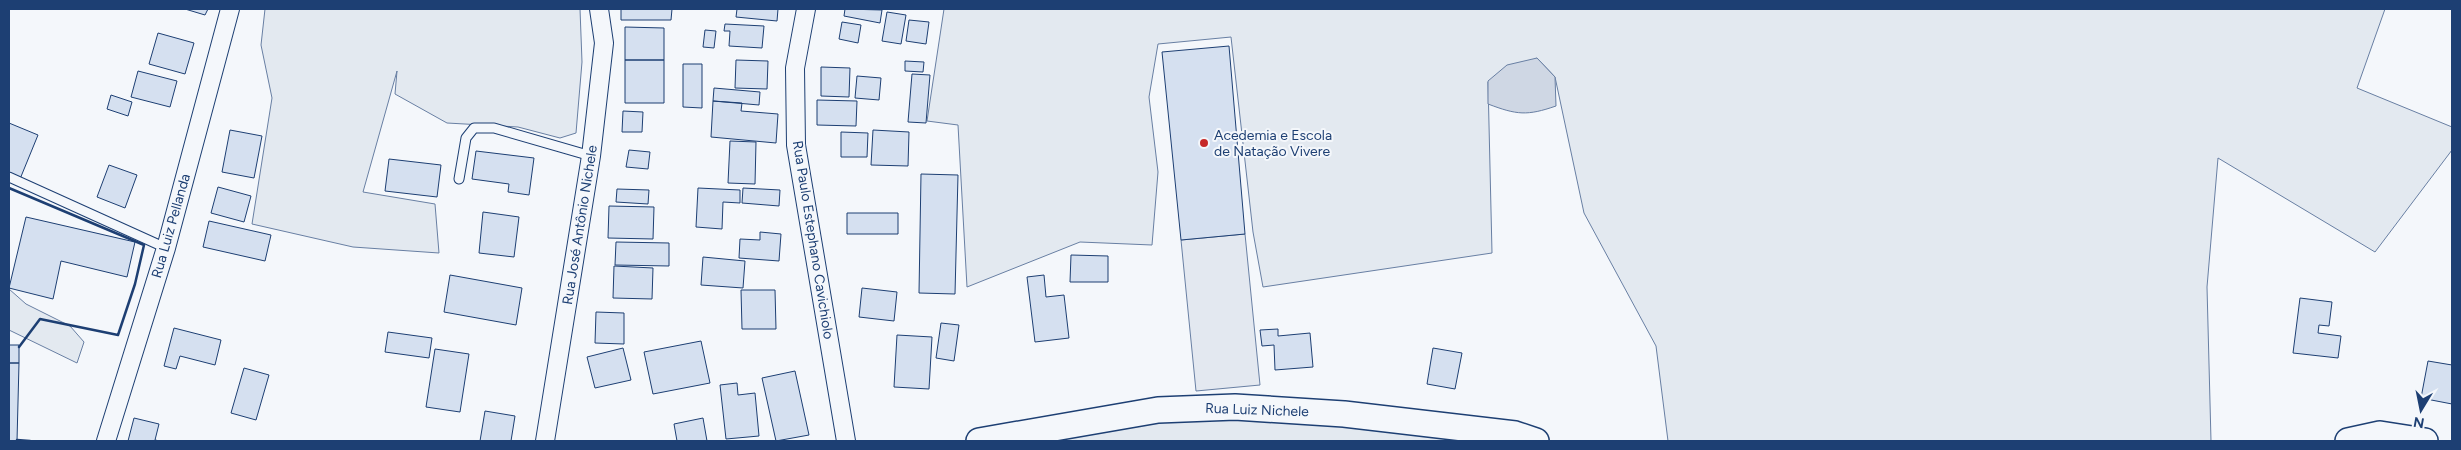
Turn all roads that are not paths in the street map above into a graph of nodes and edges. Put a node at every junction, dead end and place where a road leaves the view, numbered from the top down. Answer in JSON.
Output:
{"nodes":[{"id":1,"x":230,"y":9,"type":"edge"},
{"id":2,"x":599,"y":9,"type":"edge"},
{"id":3,"x":806,"y":9,"type":"edge"},
{"id":4,"x":591,"y":156,"type":"junction"},
{"id":5,"x":9,"y":178,"type":"edge"},
{"id":6,"x":459,"y":179,"type":"dead end"},
{"id":7,"x":166,"y":248,"type":"junction"},
{"id":8,"x":106,"y":441,"type":"edge"},
{"id":9,"x":546,"y":441,"type":"edge"},
{"id":10,"x":846,"y":441,"type":"edge"},
{"id":11,"x":979,"y":441,"type":"edge"},
{"id":12,"x":1536,"y":441,"type":"edge"},
{"id":13,"x":2348,"y":441,"type":"edge"},
{"id":14,"x":2425,"y":441,"type":"edge"}],
"edges":[{"from":1,"to":7,"type":"street","name":"Rua Luiz Pellanda"},
{"from":2,"to":4,"type":"street","name":"Rua José Antônio Nichele"},
{"from":3,"to":10,"type":"street","name":"Rua Paulo Estephano Cavichiolo"},
{"from":4,"to":6,"type":"lane"},
{"from":4,"to":9,"type":"street","name":"Rua José Antônio Nichele"},
{"from":5,"to":7,"type":"lane"},
{"from":7,"to":8,"type":"street","name":"Rua Luiz Pellanda"},
{"from":11,"to":12,"type":"street","name":"Rua Luiz Nichele"},
{"from":13,"to":14,"type":"street"}]}
